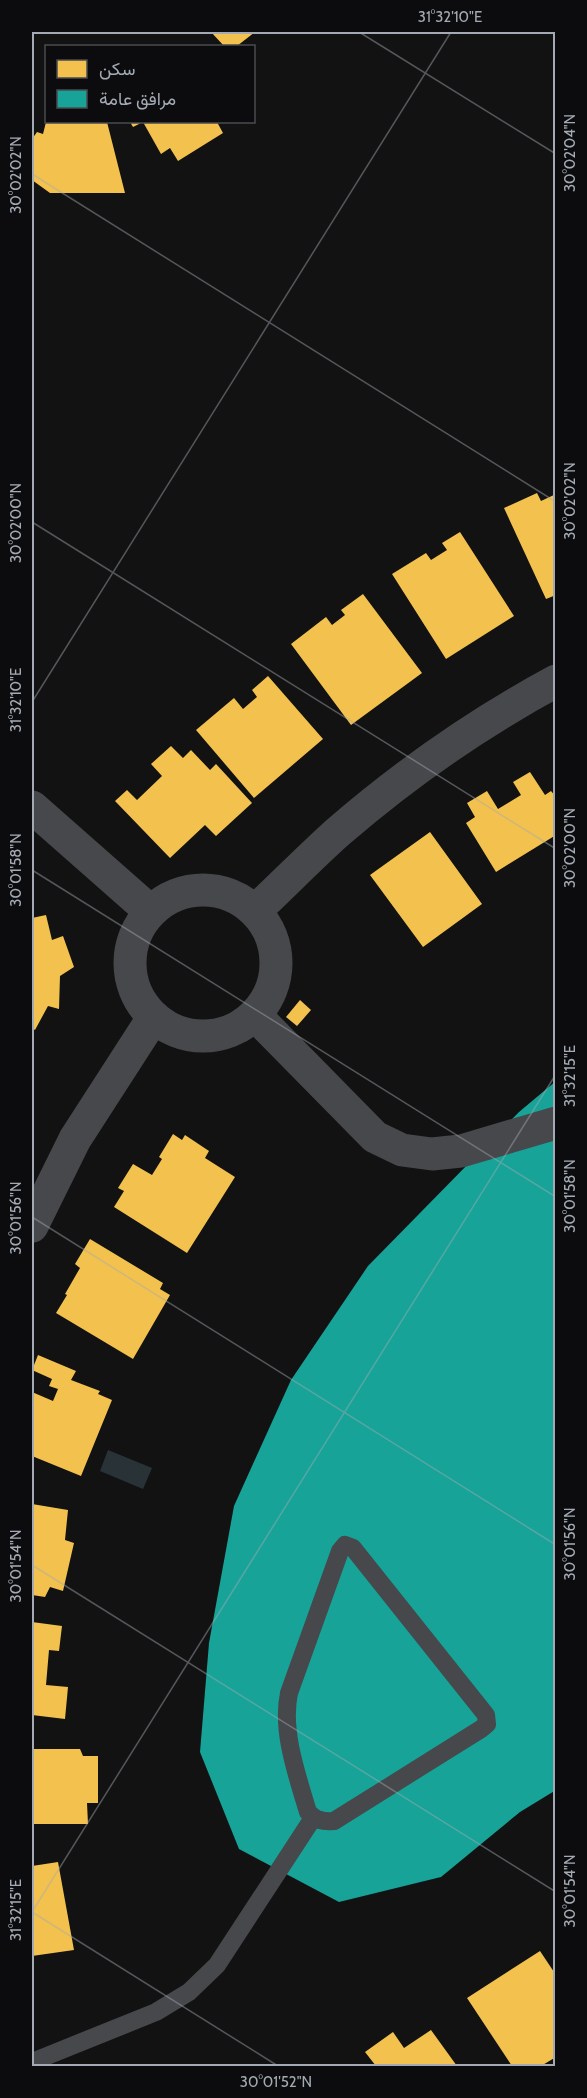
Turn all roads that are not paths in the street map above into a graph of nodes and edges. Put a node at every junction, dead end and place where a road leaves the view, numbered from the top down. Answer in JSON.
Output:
{"nodes":[{"id":1,"x":555,"y":681,"type":"edge"},
{"id":2,"x":32,"y":807,"type":"edge"},
{"id":3,"x":150,"y":911,"type":"junction"},
{"id":4,"x":255,"y":911,"type":"junction"},
{"id":5,"x":255,"y":1015,"type":"junction"},
{"id":6,"x":153,"y":1018,"type":"junction"},
{"id":7,"x":555,"y":1123,"type":"edge"},
{"id":8,"x":32,"y":1226,"type":"edge"},
{"id":9,"x":313,"y":1818,"type":"junction"},
{"id":10,"x":32,"y":2062,"type":"edge"}],
"edges":[{"from":1,"to":4,"type":"street"},
{"from":2,"to":3,"type":"street"},
{"from":3,"to":4,"type":"street"},
{"from":3,"to":6,"type":"street"},
{"from":4,"to":5,"type":"street"},
{"from":5,"to":6,"type":"street"},
{"from":5,"to":7,"type":"street"},
{"from":6,"to":8,"type":"street"},
{"from":9,"to":9,"type":"lane"},
{"from":9,"to":10,"type":"lane"}]}
